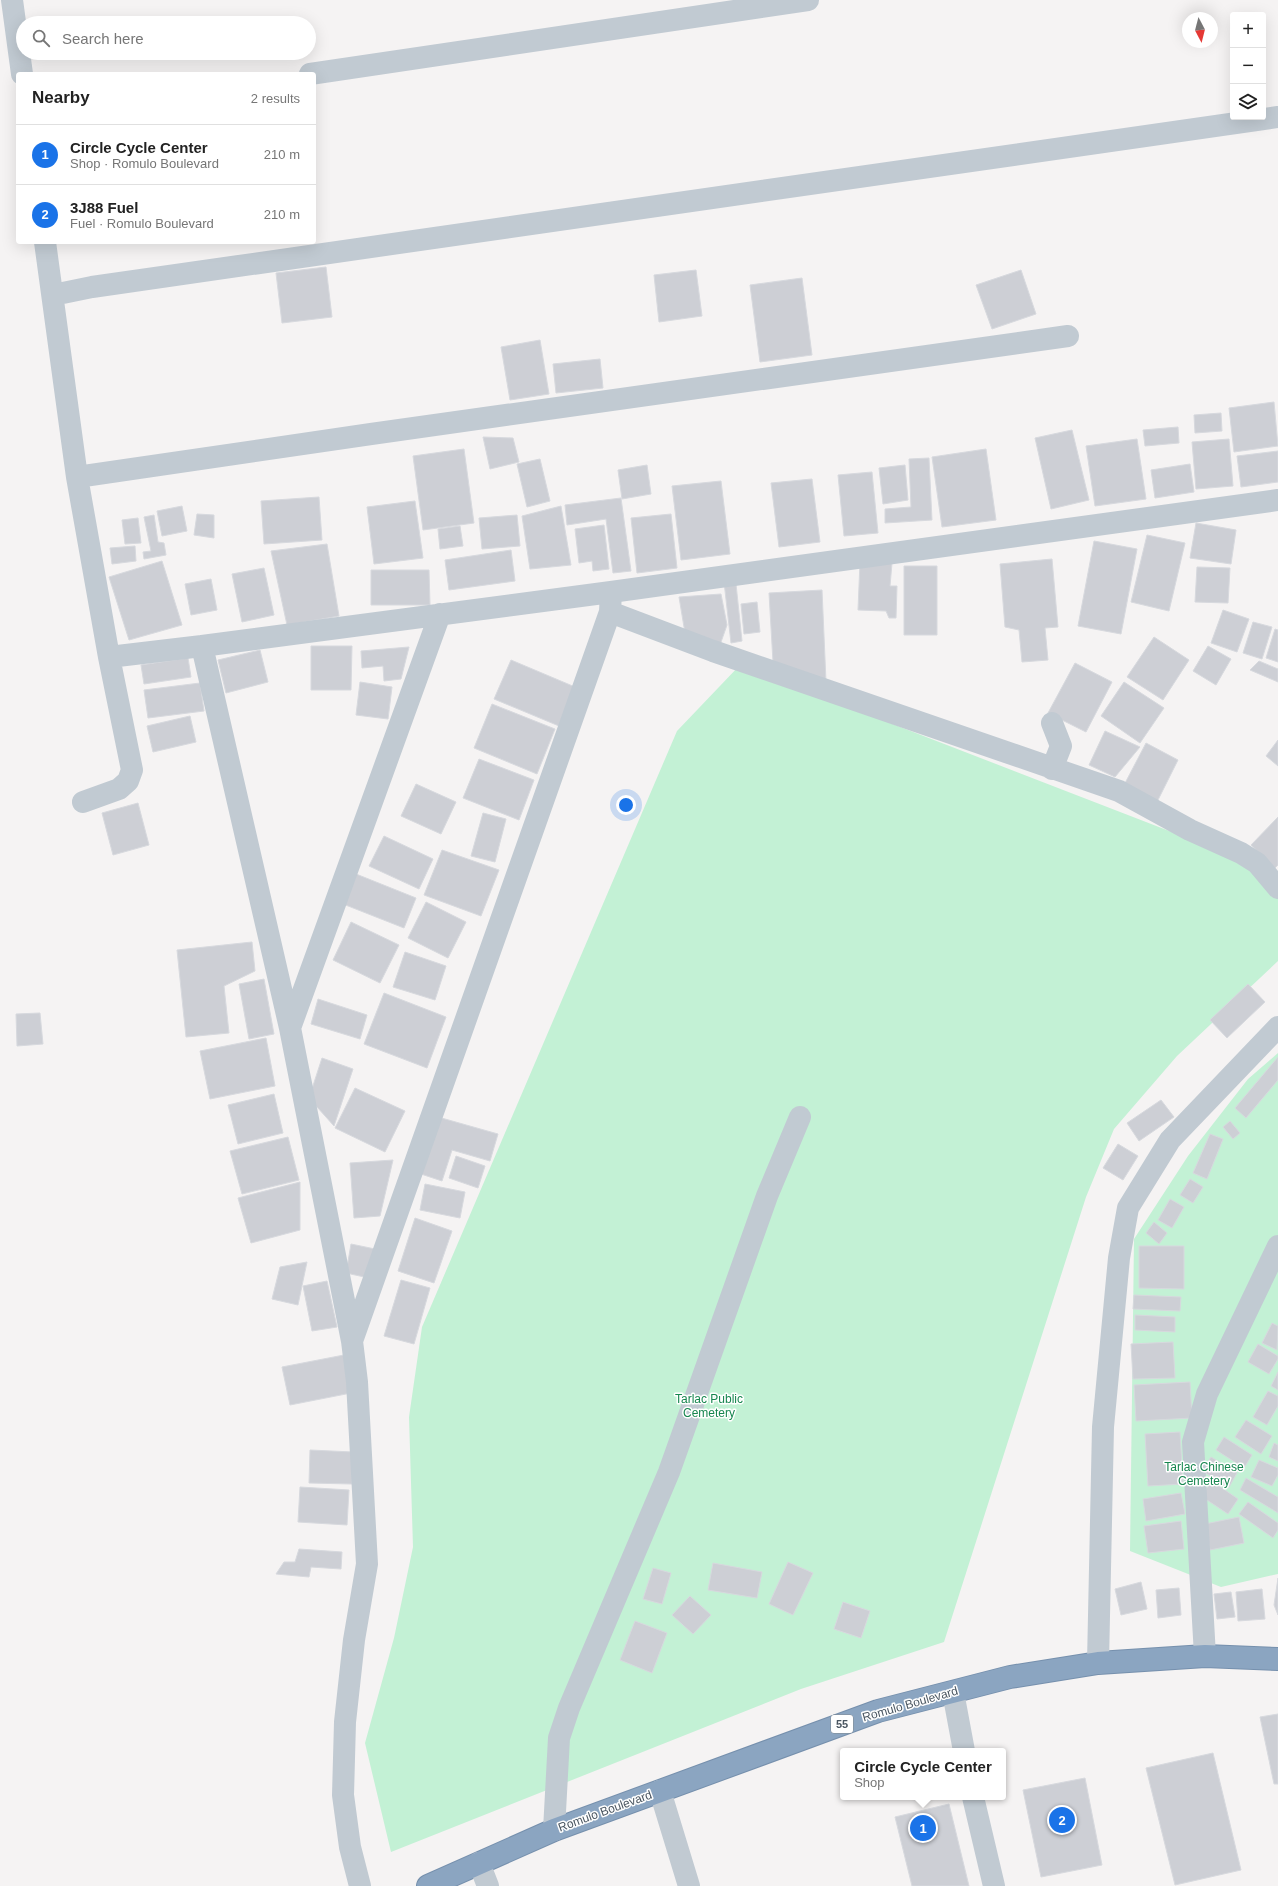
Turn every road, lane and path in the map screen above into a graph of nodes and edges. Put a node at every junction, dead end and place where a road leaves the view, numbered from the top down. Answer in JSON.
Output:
{"nodes":[{"id":1,"x":12,"y":0,"type":"edge"},
{"id":2,"x":808,"y":0,"type":"edge"},
{"id":3,"x":16,"y":30,"type":"edge"},
{"id":4,"x":20,"y":60,"type":"edge"},
{"id":5,"x":22,"y":72,"type":"edge"},
{"id":6,"x":316,"y":73,"type":"edge"},
{"id":7,"x":1278,"y":117,"type":"edge"},
{"id":8,"x":45,"y":244,"type":"edge"},
{"id":9,"x":52,"y":295,"type":"junction"},
{"id":10,"x":1068,"y":336,"type":"dead end"},
{"id":11,"x":77,"y":478,"type":"junction"},
{"id":12,"x":1278,"y":500,"type":"edge"},
{"id":13,"x":611,"y":602,"type":"junction"},
{"id":14,"x":440,"y":614,"type":"junction"},
{"id":15,"x":202,"y":646,"type":"junction"},
{"id":16,"x":109,"y":657,"type":"junction"},
{"id":17,"x":1052,"y":723,"type":"dead end"},
{"id":18,"x":1052,"y":768,"type":"junction"},
{"id":19,"x":83,"y":802,"type":"dead end"},
{"id":20,"x":1278,"y":888,"type":"edge"},
{"id":21,"x":1278,"y":1027,"type":"edge"},
{"id":22,"x":290,"y":1028,"type":"junction"},
{"id":23,"x":800,"y":1117,"type":"dead end"},
{"id":24,"x":1278,"y":1246,"type":"edge"},
{"id":25,"x":352,"y":1341,"type":"junction"},
{"id":26,"x":1205,"y":1656,"type":"junction"},
{"id":27,"x":1278,"y":1659,"type":"edge"},
{"id":28,"x":1098,"y":1663,"type":"junction"},
{"id":29,"x":953,"y":1692,"type":"junction"},
{"id":30,"x":963,"y":1748,"type":"edge"},
{"id":31,"x":660,"y":1791,"type":"junction"},
{"id":32,"x":974,"y":1800,"type":"edge"},
{"id":33,"x":554,"y":1830,"type":"junction"},
{"id":34,"x":479,"y":1863,"type":"junction"},
{"id":35,"x":360,"y":1886,"type":"edge"},
{"id":36,"x":428,"y":1886,"type":"edge"},
{"id":37,"x":488,"y":1886,"type":"edge"},
{"id":38,"x":689,"y":1886,"type":"edge"},
{"id":39,"x":994,"y":1886,"type":"edge"}],
"edges":[{"from":1,"to":3,"type":"street"},
{"from":2,"to":6,"type":"street"},
{"from":4,"to":5,"type":"street"},
{"from":7,"to":9,"type":"street"},
{"from":8,"to":9,"type":"street"},
{"from":9,"to":11,"type":"street"},
{"from":10,"to":11,"type":"street"},
{"from":11,"to":16,"type":"street"},
{"from":12,"to":13,"type":"street"},
{"from":13,"to":14,"type":"street"},
{"from":13,"to":18,"type":"street"},
{"from":13,"to":25,"type":"street"},
{"from":14,"to":15,"type":"street"},
{"from":14,"to":22,"type":"street"},
{"from":15,"to":16,"type":"street"},
{"from":15,"to":22,"type":"street"},
{"from":16,"to":19,"type":"street"},
{"from":17,"to":18,"type":"street"},
{"from":18,"to":20,"type":"street"},
{"from":21,"to":28,"type":"street"},
{"from":22,"to":25,"type":"street"},
{"from":23,"to":33,"type":"street"},
{"from":24,"to":26,"type":"street"},
{"from":25,"to":35,"type":"street"},
{"from":26,"to":27,"type":"highway","name":"Romulo Boulevard","number":"55"},
{"from":26,"to":28,"type":"highway","name":"Romulo Boulevard","number":"55"},
{"from":28,"to":29,"type":"highway","name":"Romulo Boulevard","number":"55"},
{"from":29,"to":30,"type":"street"},
{"from":29,"to":31,"type":"highway","name":"Romulo Boulevard","number":"55"},
{"from":31,"to":33,"type":"highway","name":"Romulo Boulevard","number":"55"},
{"from":31,"to":38,"type":"street"},
{"from":32,"to":39,"type":"street"},
{"from":33,"to":34,"type":"highway","name":"Romulo Boulevard","number":"55"},
{"from":34,"to":36,"type":"highway","name":"Romulo Boulevard","number":"55"},
{"from":34,"to":37,"type":"street"}]}
